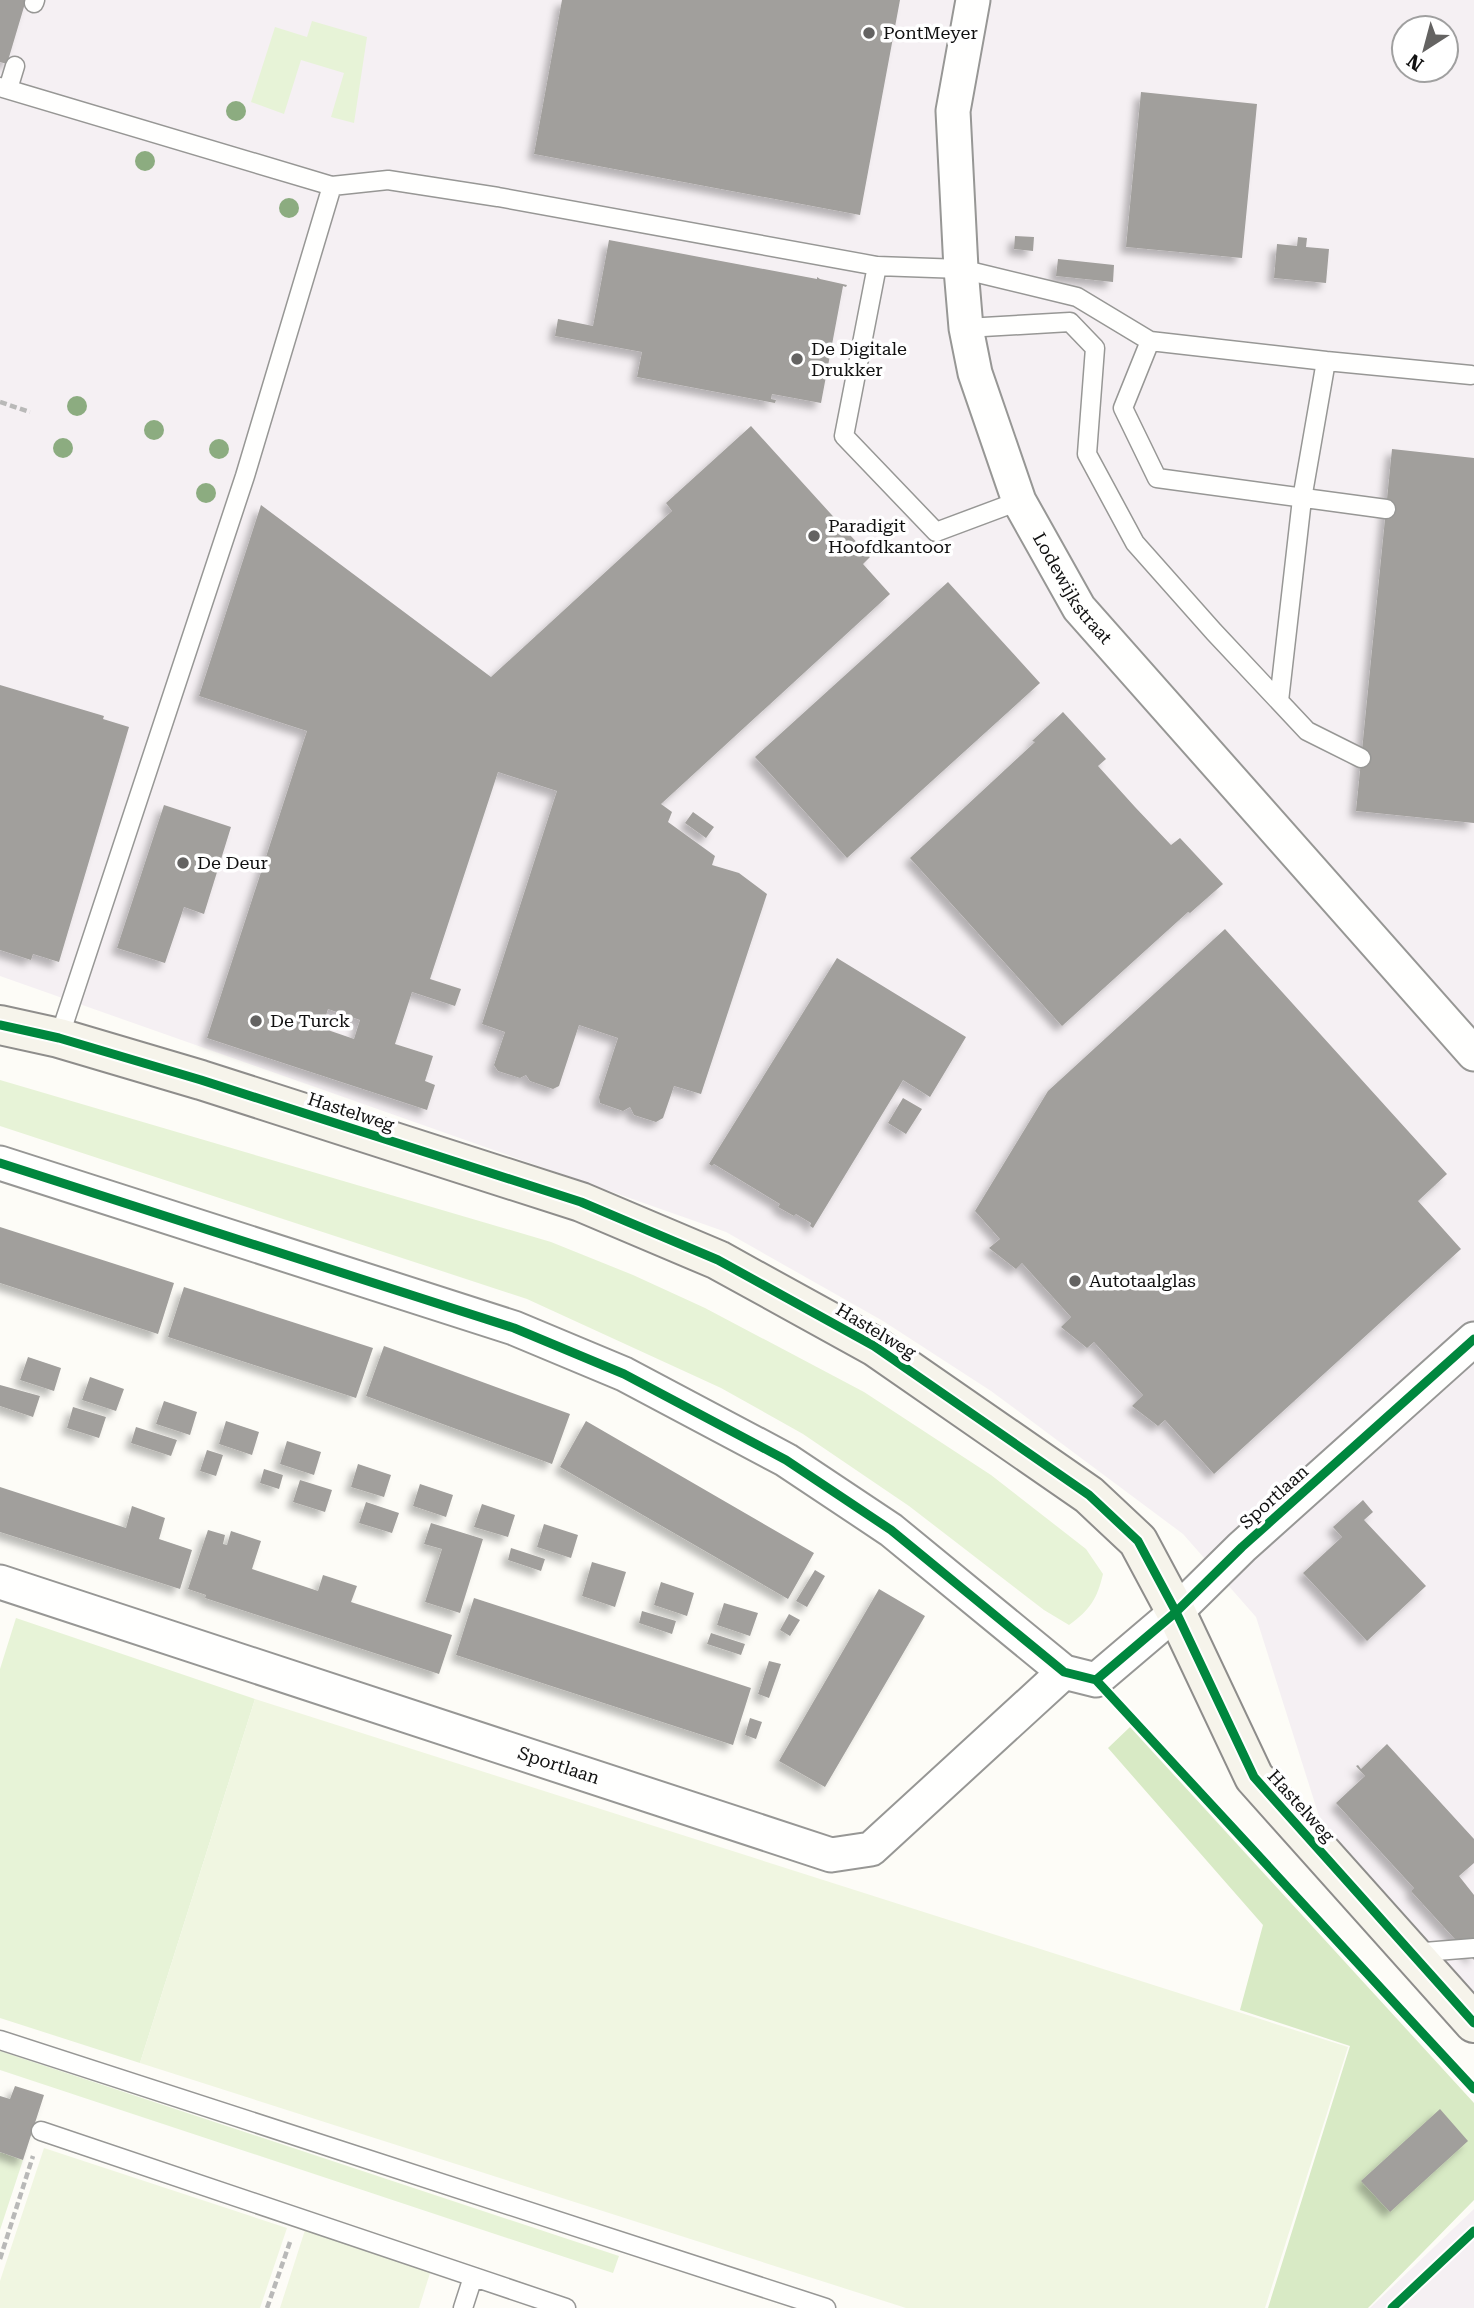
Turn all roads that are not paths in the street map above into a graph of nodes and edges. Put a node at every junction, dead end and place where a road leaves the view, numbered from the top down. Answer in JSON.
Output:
{"nodes":[{"id":1,"x":973,"y":0,"type":"edge"},
{"id":2,"x":15,"y":66,"type":"dead end"},
{"id":3,"x":4,"y":88,"type":"edge"},
{"id":4,"x":332,"y":186,"type":"junction"},
{"id":5,"x":877,"y":266,"type":"junction"},
{"id":6,"x":961,"y":269,"type":"junction"},
{"id":7,"x":967,"y":328,"type":"junction"},
{"id":8,"x":1150,"y":341,"type":"junction"},
{"id":9,"x":1326,"y":361,"type":"junction"},
{"id":10,"x":1471,"y":375,"type":"dead end"},
{"id":11,"x":1302,"y":499,"type":"junction"},
{"id":12,"x":1019,"y":501,"type":"junction"},
{"id":13,"x":1386,"y":509,"type":"dead end"},
{"id":14,"x":1279,"y":701,"type":"junction"},
{"id":15,"x":1361,"y":758,"type":"dead end"},
{"id":16,"x":0,"y":1025,"type":"edge"},
{"id":17,"x":59,"y":1038,"type":"junction"},
{"id":18,"x":1474,"y":1054,"type":"edge"},
{"id":19,"x":0,"y":1163,"type":"edge"},
{"id":20,"x":1474,"y":1339,"type":"edge"},
{"id":21,"x":0,"y":1582,"type":"edge"},
{"id":22,"x":1176,"y":1612,"type":"junction"},
{"id":23,"x":1064,"y":1672,"type":"junction"},
{"id":24,"x":1474,"y":1948,"type":"edge"},
{"id":25,"x":1412,"y":1953,"type":"junction"},
{"id":26,"x":1474,"y":2023,"type":"edge"},
{"id":27,"x":0,"y":2040,"type":"edge"},
{"id":28,"x":41,"y":2131,"type":"road end"},
{"id":29,"x":473,"y":2277,"type":"junction"},
{"id":30,"x":816,"y":2307,"type":"edge"},
{"id":31,"x":463,"y":2308,"type":"edge"},
{"id":32,"x":566,"y":2308,"type":"edge"}],
"edges":[{"from":1,"to":6,"type":"street","name":"Lodewijkstraat"},
{"from":2,"to":3,"type":"lane"},
{"from":3,"to":4,"type":"lane"},
{"from":4,"to":5,"type":"lane"},
{"from":4,"to":17,"type":"lane"},
{"from":5,"to":6,"type":"lane"},
{"from":5,"to":12,"type":"lane"},
{"from":6,"to":7,"type":"street","name":"Lodewijkstraat"},
{"from":6,"to":8,"type":"lane"},
{"from":7,"to":12,"type":"street","name":"Lodewijkstraat"},
{"from":7,"to":14,"type":"lane"},
{"from":8,"to":9,"type":"lane"},
{"from":8,"to":11,"type":"lane"},
{"from":9,"to":10,"type":"lane"},
{"from":9,"to":11,"type":"lane"},
{"from":11,"to":13,"type":"lane"},
{"from":11,"to":14,"type":"lane"},
{"from":12,"to":18,"type":"street","name":"Lodewijkstraat"},
{"from":14,"to":15,"type":"lane"},
{"from":16,"to":17,"type":"street","name":"Hastelweg"},
{"from":17,"to":22,"type":"street","name":"Hastelweg"},
{"from":19,"to":23,"type":"street"},
{"from":20,"to":22,"type":"street","name":"Sportlaan"},
{"from":21,"to":23,"type":"street","name":"Sportlaan"},
{"from":22,"to":23,"type":"street","name":"Sportlaan"},
{"from":22,"to":25,"type":"street","name":"Hastelweg"},
{"from":24,"to":25,"type":"lane"},
{"from":25,"to":26,"type":"street","name":"Hastelweg"},
{"from":27,"to":30,"type":"lane"},
{"from":28,"to":29,"type":"lane"},
{"from":29,"to":31,"type":"lane"},
{"from":29,"to":32,"type":"lane"}]}
